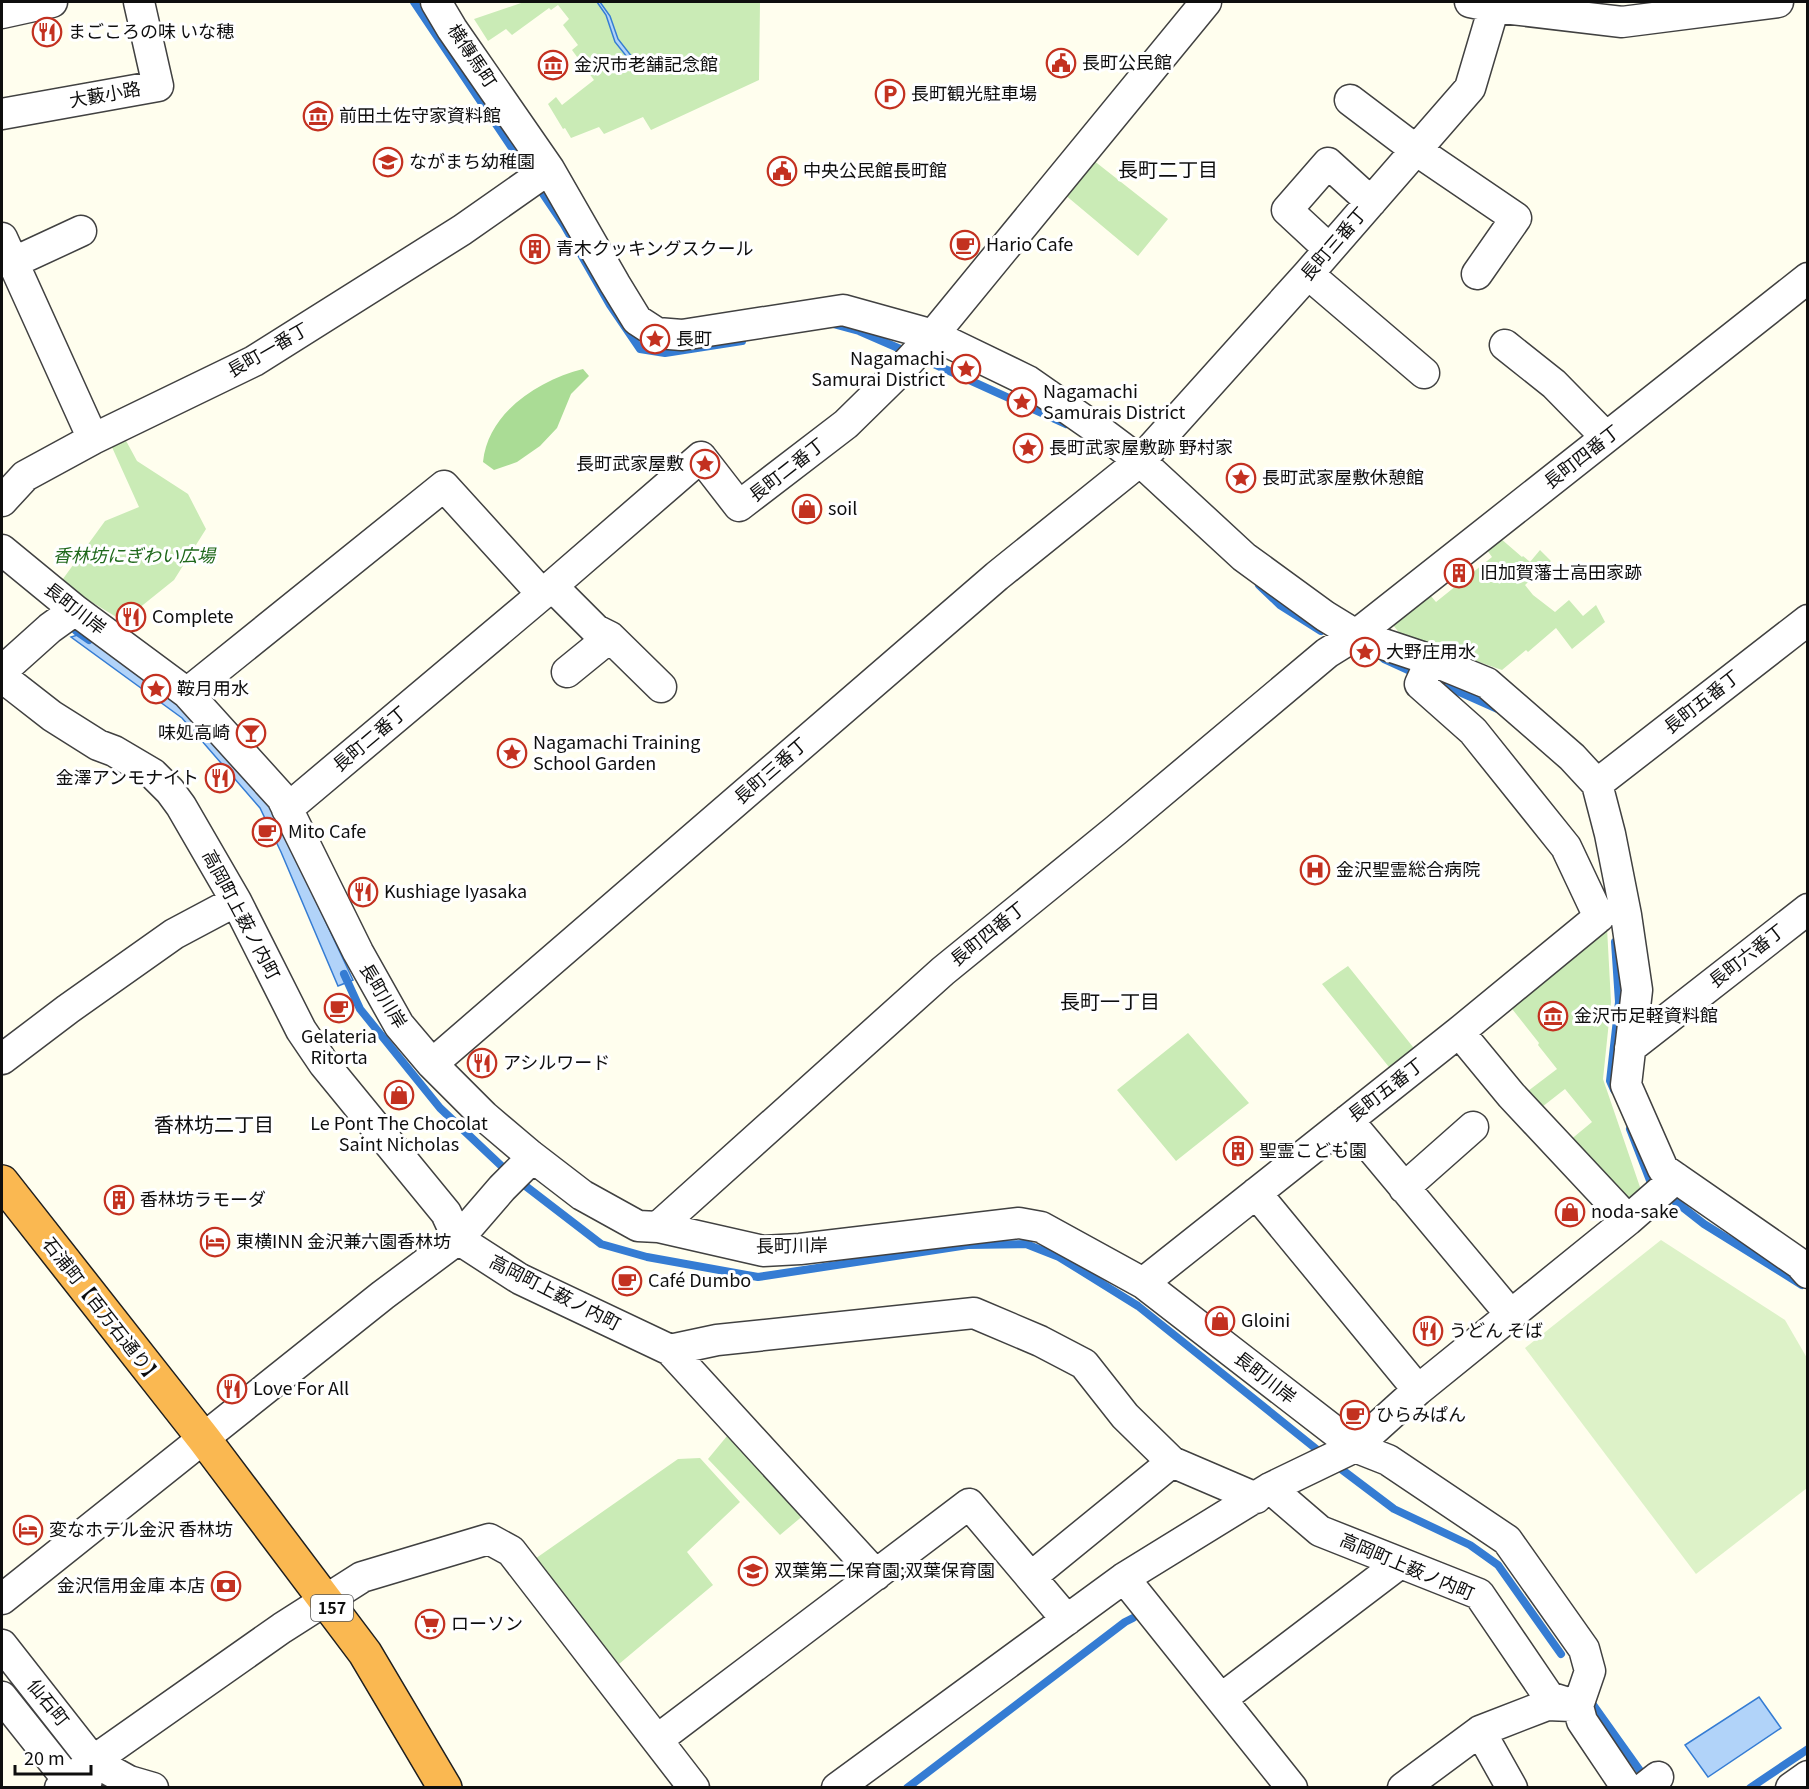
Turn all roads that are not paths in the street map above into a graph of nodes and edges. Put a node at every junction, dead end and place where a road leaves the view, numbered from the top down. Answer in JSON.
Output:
{"nodes":[{"id":1,"x":52,"y":2,"type":"edge"},
{"id":2,"x":139,"y":2,"type":"edge"},
{"id":3,"x":436,"y":2,"type":"edge"},
{"id":4,"x":1206,"y":2,"type":"edge"},
{"id":5,"x":1778,"y":2,"type":"edge"},
{"id":6,"x":1482,"y":4,"type":"edge"},
{"id":7,"x":2,"y":14,"type":"edge"},
{"id":8,"x":1350,"y":100,"type":"dead end"},
{"id":9,"x":2,"y":114,"type":"edge"},
{"id":10,"x":1416,"y":150,"type":"junction"},
{"id":11,"x":540,"y":176,"type":"junction"},
{"id":12,"x":1371,"y":202,"type":"junction"},
{"id":13,"x":81,"y":231,"type":"dead end"},
{"id":14,"x":1329,"y":249,"type":"junction"},
{"id":15,"x":7,"y":250,"type":"edge"},
{"id":16,"x":1308,"y":274,"type":"junction"},
{"id":17,"x":1477,"y":274,"type":"dead end"},
{"id":18,"x":1808,"y":278,"type":"edge"},
{"id":19,"x":933,"y":335,"type":"junction"},
{"id":20,"x":1505,"y":345,"type":"dead end"},
{"id":21,"x":1424,"y":372,"type":"dead end"},
{"id":22,"x":93,"y":438,"type":"junction"},
{"id":23,"x":1606,"y":438,"type":"junction"},
{"id":24,"x":1140,"y":461,"type":"junction"},
{"id":25,"x":2,"y":501,"type":"edge"},
{"id":26,"x":2,"y":550,"type":"edge"},
{"id":27,"x":547,"y":590,"type":"junction"},
{"id":28,"x":64,"y":618,"type":"junction"},
{"id":29,"x":1808,"y":620,"type":"edge"},
{"id":30,"x":1356,"y":635,"type":"junction"},
{"id":31,"x":610,"y":637,"type":"junction"},
{"id":32,"x":2,"y":671,"type":"edge"},
{"id":33,"x":567,"y":672,"type":"dead end"},
{"id":34,"x":1425,"y":672,"type":"junction"},
{"id":35,"x":2,"y":677,"type":"edge"},
{"id":36,"x":661,"y":687,"type":"dead end"},
{"id":37,"x":187,"y":693,"type":"junction"},
{"id":38,"x":1597,"y":784,"type":"junction"},
{"id":39,"x":287,"y":809,"type":"junction"},
{"id":40,"x":236,"y":901,"type":"junction"},
{"id":41,"x":1808,"y":909,"type":"edge"},
{"id":42,"x":1613,"y":916,"type":"junction"},
{"id":43,"x":1459,"y":1032,"type":"junction"},
{"id":44,"x":1630,"y":1048,"type":"junction"},
{"id":45,"x":2,"y":1059,"type":"edge"},
{"id":46,"x":432,"y":1064,"type":"junction"},
{"id":47,"x":1347,"y":1120,"type":"junction"},
{"id":48,"x":1473,"y":1128,"type":"dead end"},
{"id":49,"x":527,"y":1161,"type":"junction"},
{"id":50,"x":1676,"y":1178,"type":"junction"},
{"id":51,"x":2,"y":1182,"type":"edge"},
{"id":52,"x":1404,"y":1188,"type":"junction"},
{"id":53,"x":1256,"y":1193,"type":"junction"},
{"id":54,"x":1628,"y":1220,"type":"junction"},
{"id":55,"x":658,"y":1227,"type":"junction"},
{"id":56,"x":458,"y":1239,"type":"junction"},
{"id":57,"x":1806,"y":1262,"type":"edge"},
{"id":58,"x":1143,"y":1283,"type":"junction"},
{"id":59,"x":1512,"y":1315,"type":"junction"},
{"id":60,"x":670,"y":1350,"type":"junction"},
{"id":61,"x":1418,"y":1390,"type":"junction"},
{"id":62,"x":204,"y":1439,"type":"junction"},
{"id":63,"x":1355,"y":1447,"type":"junction"},
{"id":64,"x":1172,"y":1462,"type":"junction"},
{"id":65,"x":1263,"y":1493,"type":"junction"},
{"id":66,"x":1400,"y":1563,"type":"junction"},
{"id":67,"x":876,"y":1575,"type":"junction"},
{"id":68,"x":1031,"y":1577,"type":"junction"},
{"id":69,"x":1124,"y":1578,"type":"junction"},
{"id":70,"x":2,"y":1599,"type":"edge"},
{"id":71,"x":326,"y":1601,"type":"junction"},
{"id":72,"x":1067,"y":1620,"type":"junction"},
{"id":73,"x":2,"y":1645,"type":"edge"},
{"id":74,"x":2,"y":1697,"type":"edge"},
{"id":75,"x":1221,"y":1699,"type":"junction"},
{"id":76,"x":1578,"y":1706,"type":"junction"},
{"id":77,"x":1480,"y":1731,"type":"junction"},
{"id":78,"x":657,"y":1740,"type":"junction"},
{"id":79,"x":93,"y":1761,"type":"junction"},
{"id":80,"x":1808,"y":1776,"type":"edge"},
{"id":81,"x":64,"y":1784,"type":"edge"},
{"id":82,"x":141,"y":1784,"type":"edge"},
{"id":83,"x":445,"y":1788,"type":"edge"},
{"id":84,"x":694,"y":1788,"type":"edge"},
{"id":85,"x":837,"y":1788,"type":"edge"},
{"id":86,"x":1292,"y":1788,"type":"edge"},
{"id":87,"x":1403,"y":1788,"type":"edge"},
{"id":88,"x":1512,"y":1788,"type":"edge"},
{"id":89,"x":1627,"y":1788,"type":"edge"},
{"id":90,"x":1791,"y":1788,"type":"edge"}],
"edges":[{"from":1,"to":7,"type":"street"},
{"from":2,"to":9,"type":"street","name":"大藪小路"},
{"from":3,"to":11,"type":"street","name":"横傳馬町"},
{"from":4,"to":19,"type":"street","name":"長町二番丁"},
{"from":5,"to":6,"type":"street"},
{"from":6,"to":10,"type":"street","name":"長町三番丁"},
{"from":8,"to":10,"type":"street"},
{"from":10,"to":12,"type":"street","name":"長町三番丁"},
{"from":10,"to":17,"type":"street"},
{"from":11,"to":19,"type":"street","name":"横傳馬町"},
{"from":11,"to":22,"type":"street","name":"長町一番丁"},
{"from":12,"to":14,"type":"street","name":"長町三番丁"},
{"from":12,"to":14,"type":"street"},
{"from":13,"to":15,"type":"street"},
{"from":14,"to":16,"type":"street","name":"長町三番丁"},
{"from":15,"to":22,"type":"street"},
{"from":16,"to":21,"type":"street"},
{"from":16,"to":24,"type":"street","name":"長町三番丁"},
{"from":18,"to":23,"type":"street","name":"長町四番丁"},
{"from":19,"to":24,"type":"street","name":"横傳馬町"},
{"from":19,"to":27,"type":"street","name":"長町二番丁"},
{"from":20,"to":23,"type":"street"},
{"from":22,"to":25,"type":"street","name":"長町一番丁"},
{"from":23,"to":30,"type":"street","name":"長町四番丁"},
{"from":24,"to":30,"type":"street","name":"横傳馬町"},
{"from":24,"to":46,"type":"street","name":"長町三番丁"},
{"from":26,"to":28,"type":"street","name":"長町川岸"},
{"from":27,"to":31,"type":"street"},
{"from":27,"to":37,"type":"street"},
{"from":27,"to":39,"type":"street","name":"長町二番丁"},
{"from":28,"to":32,"type":"street"},
{"from":28,"to":37,"type":"street","name":"長町川岸"},
{"from":29,"to":38,"type":"street","name":"長町五番丁"},
{"from":30,"to":34,"type":"street","name":"横傳馬町"},
{"from":30,"to":55,"type":"street","name":"長町四番丁"},
{"from":31,"to":33,"type":"street"},
{"from":31,"to":36,"type":"street"},
{"from":34,"to":38,"type":"street","name":"横傳馬町"},
{"from":34,"to":42,"type":"street"},
{"from":35,"to":40,"type":"street","name":"高岡町上薮ノ内町"},
{"from":37,"to":39,"type":"street","name":"長町川岸"},
{"from":38,"to":42,"type":"street"},
{"from":39,"to":46,"type":"street","name":"長町川岸"},
{"from":40,"to":45,"type":"street"},
{"from":40,"to":56,"type":"street","name":"高岡町上薮ノ内町"},
{"from":41,"to":44,"type":"street","name":"長町六番丁"},
{"from":42,"to":43,"type":"street","name":"長町五番丁"},
{"from":42,"to":44,"type":"street"},
{"from":43,"to":47,"type":"street","name":"長町五番丁"},
{"from":43,"to":54,"type":"street"},
{"from":44,"to":50,"type":"street"},
{"from":46,"to":49,"type":"street","name":"長町川岸"},
{"from":47,"to":52,"type":"street"},
{"from":47,"to":53,"type":"street","name":"長町五番丁"},
{"from":48,"to":52,"type":"street"},
{"from":49,"to":55,"type":"street","name":"長町川岸"},
{"from":49,"to":56,"type":"street"},
{"from":50,"to":54,"type":"street"},
{"from":50,"to":57,"type":"street"},
{"from":51,"to":62,"type":"highway","name":"石浦町【百万石通り】","number":"157"},
{"from":52,"to":59,"type":"street"},
{"from":53,"to":58,"type":"street","name":"長町五番丁"},
{"from":53,"to":61,"type":"street"},
{"from":54,"to":59,"type":"street"},
{"from":55,"to":58,"type":"street","name":"長町川岸"},
{"from":56,"to":60,"type":"street","name":"高岡町上薮ノ内町"},
{"from":56,"to":62,"type":"street"},
{"from":58,"to":63,"type":"street","name":"長町川岸"},
{"from":59,"to":61,"type":"street"},
{"from":60,"to":64,"type":"street","name":"高岡町上薮ノ内町"},
{"from":60,"to":67,"type":"street"},
{"from":61,"to":63,"type":"street"},
{"from":62,"to":70,"type":"street"},
{"from":62,"to":71,"type":"highway","number":"157"},
{"from":63,"to":65,"type":"street"},
{"from":63,"to":76,"type":"street","name":"長町川岸"},
{"from":64,"to":65,"type":"street","name":"高岡町上薮ノ内町"},
{"from":64,"to":68,"type":"street"},
{"from":65,"to":66,"type":"street","name":"高岡町上薮ノ内町"},
{"from":65,"to":69,"type":"street"},
{"from":66,"to":75,"type":"street"},
{"from":66,"to":76,"type":"street","name":"高岡町上薮ノ内町"},
{"from":67,"to":68,"type":"street"},
{"from":67,"to":78,"type":"street"},
{"from":68,"to":72,"type":"street"},
{"from":69,"to":72,"type":"street"},
{"from":69,"to":75,"type":"street"},
{"from":71,"to":78,"type":"street"},
{"from":71,"to":79,"type":"street"},
{"from":71,"to":83,"type":"highway","number":"157"},
{"from":72,"to":85,"type":"street"},
{"from":73,"to":79,"type":"street","name":"仙石町"},
{"from":74,"to":81,"type":"street","name":"仙石町"},
{"from":75,"to":86,"type":"street"},
{"from":76,"to":77,"type":"street"},
{"from":76,"to":89,"type":"street"},
{"from":77,"to":87,"type":"street"},
{"from":77,"to":88,"type":"street"},
{"from":78,"to":84,"type":"street"},
{"from":79,"to":81,"type":"street"},
{"from":79,"to":82,"type":"street"},
{"from":80,"to":90,"type":"street"},
{"from":81,"to":82,"type":"street"}]}
